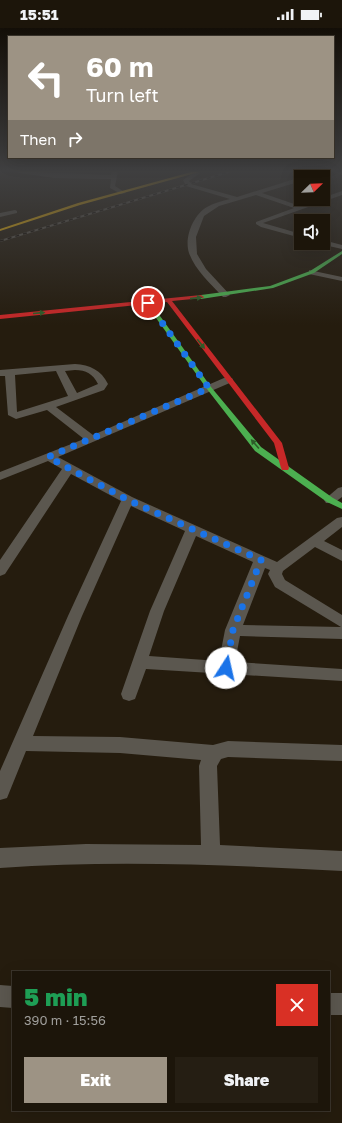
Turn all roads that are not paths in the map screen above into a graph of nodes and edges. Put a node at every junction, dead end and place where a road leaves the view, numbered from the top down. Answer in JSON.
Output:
{"nodes":[{"id":1,"x":24,"y":222,"type":"edge"},
{"id":2,"x":198,"y":222,"type":"edge"},
{"id":3,"x":261,"y":222,"type":"edge"},
{"id":4,"x":0,"y":230,"type":"edge"},
{"id":5,"x":294,"y":234,"type":"edge"},
{"id":6,"x":330,"y":244,"type":"edge"},
{"id":7,"x":342,"y":247,"type":"edge"},
{"id":8,"x":342,"y":252,"type":"edge"},
{"id":9,"x":342,"y":264,"type":"edge"},
{"id":10,"x":312,"y":272,"type":"junction"},
{"id":11,"x":324,"y":275,"type":"junction"},
{"id":12,"x":342,"y":279,"type":"edge"},
{"id":13,"x":226,"y":295,"type":"junction"},
{"id":14,"x":172,"y":305,"type":"junction"},
{"id":15,"x":150,"y":307,"type":"junction"},
{"id":16,"x":0,"y":317,"type":"edge"},
{"id":17,"x":0,"y":325,"type":"edge"},
{"id":18,"x":59,"y":368,"type":"junction"},
{"id":19,"x":5,"y":372,"type":"edge"},
{"id":20,"x":228,"y":380,"type":"junction"},
{"id":21,"x":209,"y":388,"type":"junction"},
{"id":22,"x":74,"y":397,"type":"junction"},
{"id":23,"x":48,"y":406,"type":"junction"},
{"id":24,"x":92,"y":440,"type":"junction"},
{"id":25,"x":48,"y":457,"type":"junction"},
{"id":26,"x":286,"y":468,"type":"junction"},
{"id":27,"x":68,"y":469,"type":"junction"},
{"id":28,"x":0,"y":476,"type":"edge"},
{"id":29,"x":342,"y":491,"type":"edge"},
{"id":30,"x":128,"y":500,"type":"junction"},
{"id":31,"x":330,"y":500,"type":"junction"},
{"id":32,"x":342,"y":506,"type":"edge"},
{"id":33,"x":342,"y":521,"type":"edge"},
{"id":34,"x":192,"y":529,"type":"junction"},
{"id":35,"x":314,"y":541,"type":"junction"},
{"id":36,"x":342,"y":556,"type":"edge"},
{"id":37,"x":261,"y":560,"type":"junction"},
{"id":38,"x":278,"y":568,"type":"junction"},
{"id":39,"x":0,"y":570,"type":"edge"},
{"id":40,"x":342,"y":622,"type":"edge"},
{"id":41,"x":233,"y":630,"type":"junction"},
{"id":42,"x":342,"y":633,"type":"edge"},
{"id":43,"x":140,"y":662,"type":"junction"},
{"id":44,"x":226,"y":668,"type":"junction"},
{"id":45,"x":342,"y":675,"type":"edge"},
{"id":46,"x":129,"y":694,"type":"dead end"},
{"id":47,"x":21,"y":743,"type":"junction"},
{"id":48,"x":214,"y":753,"type":"junction"},
{"id":49,"x":342,"y":753,"type":"edge"},
{"id":50,"x":0,"y":792,"type":"edge"},
{"id":51,"x":211,"y":854,"type":"junction"},
{"id":52,"x":0,"y":858,"type":"edge"},
{"id":53,"x":342,"y":861,"type":"edge"},
{"id":54,"x":0,"y":996,"type":"edge"},
{"id":55,"x":12,"y":997,"type":"edge"},
{"id":56,"x":330,"y":1004,"type":"edge"},
{"id":57,"x":342,"y":1004,"type":"edge"}],
"edges":[{"from":1,"to":4,"type":"main road"},
{"from":2,"to":13,"type":"street"},
{"from":3,"to":5,"type":"street"},
{"from":6,"to":7,"type":"street"},
{"from":8,"to":10,"type":"main road"},
{"from":9,"to":11,"type":"main road"},
{"from":10,"to":11,"type":"street"},
{"from":10,"to":13,"type":"main road"},
{"from":11,"to":12,"type":"street"},
{"from":11,"to":14,"type":"main road"},
{"from":14,"to":13,"type":"main road","one_way":true},
{"from":14,"to":15,"type":"main road"},
{"from":14,"to":20,"type":"main road","one_way":true},
{"from":16,"to":15,"type":"main road","one_way":true},
{"from":15,"to":17,"type":"main road"},
{"from":15,"to":21,"type":"main road"},
{"from":18,"to":19,"type":"street"},
{"from":18,"to":22,"type":"street"},
{"from":18,"to":22,"type":"street"},
{"from":19,"to":23,"type":"street"},
{"from":20,"to":21,"type":"street"},
{"from":20,"to":26,"type":"main road"},
{"from":21,"to":24,"type":"street"},
{"from":26,"to":21,"type":"main road","one_way":true},
{"from":22,"to":23,"type":"street"},
{"from":23,"to":24,"type":"street"},
{"from":24,"to":25,"type":"street"},
{"from":25,"to":27,"type":"street"},
{"from":25,"to":28,"type":"street"},
{"from":26,"to":31,"type":"main road"},
{"from":27,"to":30,"type":"street"},
{"from":27,"to":39,"type":"street"},
{"from":29,"to":31,"type":"street"},
{"from":30,"to":34,"type":"street"},
{"from":30,"to":47,"type":"street"},
{"from":31,"to":32,"type":"main road"},
{"from":33,"to":35,"type":"street"},
{"from":34,"to":37,"type":"street"},
{"from":34,"to":43,"type":"street"},
{"from":35,"to":36,"type":"street"},
{"from":35,"to":38,"type":"street"},
{"from":37,"to":38,"type":"street"},
{"from":37,"to":41,"type":"street"},
{"from":38,"to":40,"type":"street"},
{"from":41,"to":42,"type":"street"},
{"from":41,"to":44,"type":"street"},
{"from":43,"to":44,"type":"street"},
{"from":43,"to":46,"type":"street"},
{"from":44,"to":45,"type":"street"},
{"from":47,"to":48,"type":"street"},
{"from":47,"to":50,"type":"street"},
{"from":48,"to":49,"type":"street"},
{"from":48,"to":51,"type":"street"},
{"from":51,"to":52,"type":"street"},
{"from":51,"to":53,"type":"street"},
{"from":54,"to":55,"type":"street"},
{"from":56,"to":57,"type":"street"}]}
